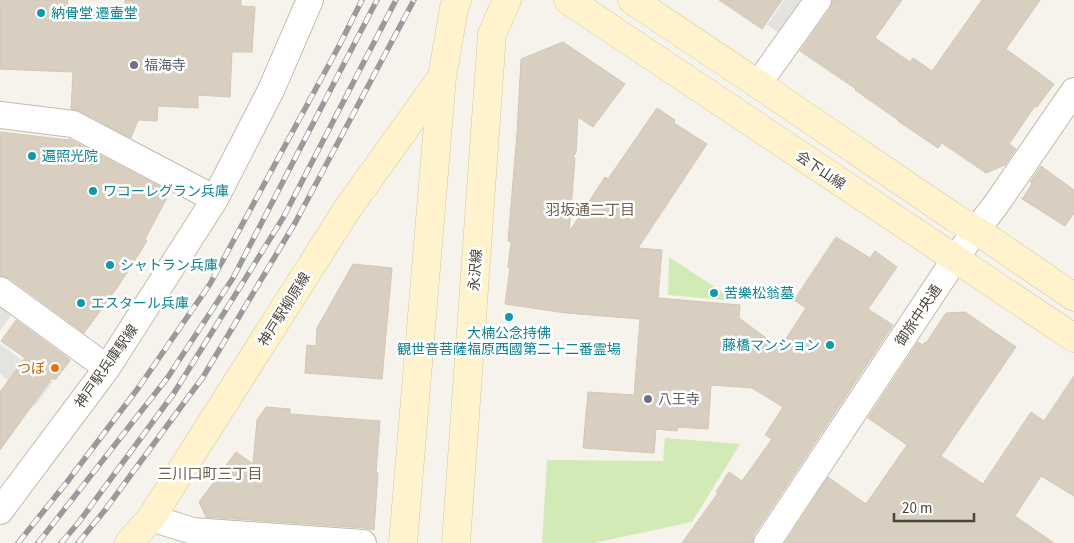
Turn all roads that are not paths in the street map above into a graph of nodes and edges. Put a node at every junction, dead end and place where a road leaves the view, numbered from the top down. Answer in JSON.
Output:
{"nodes":[{"id":1,"x":310,"y":0,"type":"edge"},
{"id":2,"x":458,"y":0,"type":"edge"},
{"id":3,"x":507,"y":0,"type":"edge"},
{"id":4,"x":568,"y":0,"type":"edge"},
{"id":5,"x":818,"y":0,"type":"edge"},
{"id":6,"x":646,"y":3,"type":"edge"},
{"id":7,"x":442,"y":77,"type":"junction"},
{"id":8,"x":758,"y":84,"type":"junction"},
{"id":9,"x":1074,"y":91,"type":"edge"},
{"id":10,"x":0,"y":115,"type":"edge"},
{"id":11,"x":215,"y":199,"type":"junction"},
{"id":12,"x":976,"y":230,"type":"junction"},
{"id":13,"x":955,"y":259,"type":"junction"},
{"id":14,"x":0,"y":290,"type":"edge"},
{"id":15,"x":1074,"y":296,"type":"edge"},
{"id":16,"x":1074,"y":338,"type":"edge"},
{"id":17,"x":107,"y":368,"type":"junction"},
{"id":18,"x":1,"y":509,"type":"edge"},
{"id":19,"x":151,"y":518,"type":"junction"},
{"id":20,"x":779,"y":539,"type":"edge"},
{"id":21,"x":129,"y":543,"type":"edge"},
{"id":22,"x":363,"y":543,"type":"edge"},
{"id":23,"x":403,"y":543,"type":"edge"},
{"id":24,"x":456,"y":543,"type":"edge"}],
"edges":[{"from":1,"to":11,"type":"street","name":"神戸駅兵庫駅線"},
{"from":2,"to":7,"type":"street"},
{"from":3,"to":24,"type":"street","name":"永沢線"},
{"from":4,"to":13,"type":"street","name":"会下山線"},
{"from":5,"to":8,"type":"street"},
{"from":6,"to":8,"type":"street"},
{"from":7,"to":19,"type":"street","name":"神戸駅柳原線"},
{"from":7,"to":23,"type":"street"},
{"from":8,"to":12,"type":"street"},
{"from":9,"to":12,"type":"street","name":"御旅中央通"},
{"from":10,"to":11,"type":"street"},
{"from":11,"to":17,"type":"street","name":"神戸駅兵庫駅線"},
{"from":12,"to":13,"type":"street","name":"御旅中央通"},
{"from":12,"to":15,"type":"street"},
{"from":13,"to":16,"type":"street","name":"会下山線"},
{"from":13,"to":20,"type":"street","name":"御旅中央通"},
{"from":14,"to":17,"type":"street"},
{"from":17,"to":18,"type":"street","name":"神戸駅兵庫駅線"},
{"from":19,"to":21,"type":"street","name":"神戸駅柳原線"},
{"from":19,"to":22,"type":"street"}]}
